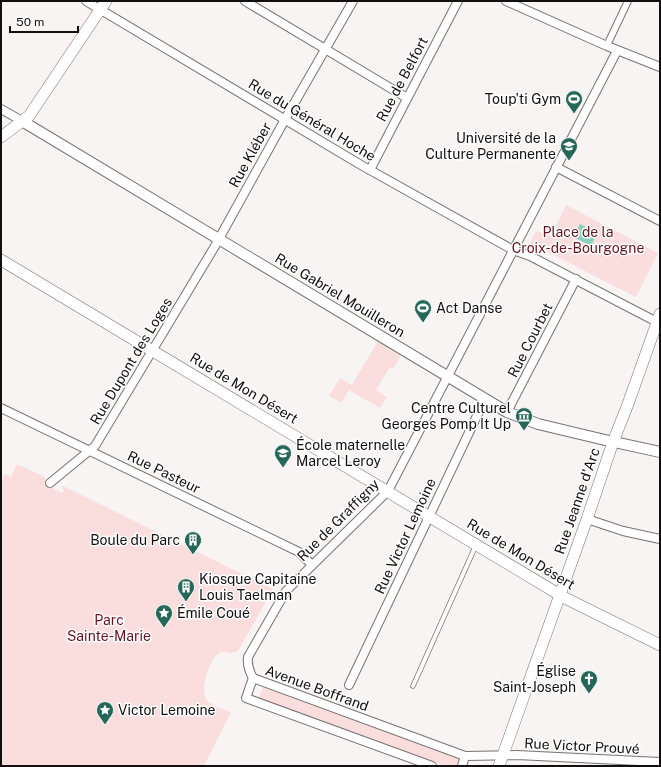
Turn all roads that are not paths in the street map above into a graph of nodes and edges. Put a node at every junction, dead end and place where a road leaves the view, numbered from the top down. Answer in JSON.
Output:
{"nodes":[{"id":1,"x":86,"y":1,"type":"edge"},
{"id":2,"x":245,"y":1,"type":"edge"},
{"id":3,"x":353,"y":1,"type":"edge"},
{"id":4,"x":458,"y":1,"type":"edge"},
{"id":5,"x":506,"y":1,"type":"edge"},
{"id":6,"x":628,"y":1,"type":"edge"},
{"id":7,"x":103,"y":5,"type":"edge"},
{"id":8,"x":609,"y":41,"type":"dead end"},
{"id":9,"x":325,"y":50,"type":"junction"},
{"id":10,"x":617,"y":51,"type":"junction"},
{"id":11,"x":660,"y":67,"type":"edge"},
{"id":12,"x":407,"y":98,"type":"junction"},
{"id":13,"x":1,"y":109,"type":"edge"},
{"id":14,"x":285,"y":119,"type":"junction"},
{"id":15,"x":22,"y":121,"type":"junction"},
{"id":16,"x":1,"y":137,"type":"edge"},
{"id":17,"x":556,"y":167,"type":"junction"},
{"id":18,"x":370,"y":170,"type":"junction"},
{"id":19,"x":660,"y":221,"type":"edge"},
{"id":20,"x":219,"y":239,"type":"junction"},
{"id":21,"x":513,"y":250,"type":"junction"},
{"id":22,"x":1,"y":260,"type":"edge"},
{"id":23,"x":576,"y":279,"type":"junction"},
{"id":24,"x":659,"y":318,"type":"edge"},
{"id":25,"x":152,"y":351,"type":"junction"},
{"id":26,"x":448,"y":376,"type":"junction"},
{"id":27,"x":485,"y":399,"type":"junction"},
{"id":28,"x":1,"y":408,"type":"edge"},
{"id":29,"x":507,"y":412,"type":"junction"},
{"id":30,"x":613,"y":442,"type":"junction"},
{"id":31,"x":90,"y":451,"type":"junction"},
{"id":32,"x":660,"y":452,"type":"edge"},
{"id":33,"x":50,"y":484,"type":"dead end"},
{"id":34,"x":388,"y":491,"type":"junction"},
{"id":35,"x":429,"y":516,"type":"junction"},
{"id":36,"x":592,"y":520,"type":"junction"},
{"id":37,"x":660,"y":539,"type":"edge"},
{"id":38,"x":476,"y":545,"type":"junction"},
{"id":39,"x":312,"y":564,"type":"junction"},
{"id":40,"x":560,"y":595,"type":"junction"},
{"id":41,"x":660,"y":645,"type":"edge"},
{"id":42,"x":253,"y":678,"type":"junction"},
{"id":43,"x":349,"y":685,"type":"dead end"},
{"id":44,"x":413,"y":686,"type":"dead end"},
{"id":45,"x":503,"y":755,"type":"junction"},
{"id":46,"x":465,"y":756,"type":"junction"},
{"id":47,"x":660,"y":762,"type":"edge"},
{"id":48,"x":432,"y":766,"type":"edge"},
{"id":49,"x":462,"y":766,"type":"edge"},
{"id":50,"x":499,"y":766,"type":"edge"}],
"edges":[{"from":1,"to":7,"type":"street","name":"Rue du Général Hoche"},
{"from":2,"to":9,"type":"street"},
{"from":3,"to":9,"type":"street","name":"Rue Kléber"},
{"from":4,"to":12,"type":"street","name":"Rue de Belfort"},
{"from":5,"to":10,"type":"street"},
{"from":6,"to":8,"type":"street"},
{"from":7,"to":14,"type":"street","name":"Rue du Général Hoche"},
{"from":7,"to":15,"type":"main road"},
{"from":9,"to":12,"type":"street"},
{"from":9,"to":14,"type":"street","name":"Rue Kléber"},
{"from":10,"to":11,"type":"street"},
{"from":10,"to":17,"type":"street","name":"Rue de Graffigny"},
{"from":12,"to":18,"type":"street","name":"Rue de Belfort"},
{"from":13,"to":15,"type":"street"},
{"from":14,"to":18,"type":"street","name":"Rue du Général Hoche"},
{"from":14,"to":20,"type":"street","name":"Rue Kléber"},
{"from":15,"to":16,"type":"main road"},
{"from":15,"to":20,"type":"street","name":"Rue Gabriel Mouilleron"},
{"from":17,"to":19,"type":"street"},
{"from":17,"to":21,"type":"street","name":"Rue de Graffigny"},
{"from":18,"to":21,"type":"street","name":"Rue du Général Hoche"},
{"from":20,"to":25,"type":"street","name":"Rue Dupont des Loges"},
{"from":20,"to":26,"type":"street","name":"Rue Gabriel Mouilleron"},
{"from":21,"to":23,"type":"street","name":"Rue du Général Hoche"},
{"from":21,"to":26,"type":"street","name":"Rue de Graffigny"},
{"from":22,"to":25,"type":"main road","name":"Rue de Mon Désert"},
{"from":23,"to":24,"type":"street","name":"Rue du Général Hoche"},
{"from":23,"to":29,"type":"street","name":"Rue Courbet"},
{"from":24,"to":30,"type":"main road","name":"Rue Jeanne d'Arc"},
{"from":25,"to":31,"type":"street","name":"Rue Dupont des Loges"},
{"from":25,"to":34,"type":"main road","name":"Rue de Mon Désert"},
{"from":26,"to":27,"type":"street","name":"Rue Gabriel Mouilleron"},
{"from":26,"to":34,"type":"street","name":"Rue de Graffigny"},
{"from":27,"to":29,"type":"street","name":"Rue Gabriel Mouilleron"},
{"from":27,"to":35,"type":"street","name":"Rue Victor Lemoine"},
{"from":28,"to":31,"type":"street","name":"Rue Pasteur"},
{"from":29,"to":30,"type":"street","name":"Rue Gabriel Mouilleron"},
{"from":30,"to":32,"type":"street","name":"Rue Gabriel Mouilleron"},
{"from":30,"to":36,"type":"main road","name":"Rue Jeanne d'Arc"},
{"from":31,"to":33,"type":"street","name":"Rue Dupont des Loges"},
{"from":31,"to":39,"type":"street","name":"Rue Pasteur"},
{"from":34,"to":35,"type":"main road","name":"Rue de Mon Désert"},
{"from":34,"to":39,"type":"street","name":"Rue de Graffigny"},
{"from":35,"to":38,"type":"main road","name":"Rue de Mon Désert"},
{"from":35,"to":43,"type":"street","name":"Rue Victor Lemoine"},
{"from":36,"to":37,"type":"street"},
{"from":36,"to":40,"type":"main road","name":"Rue Jeanne d'Arc"},
{"from":38,"to":40,"type":"main road","name":"Rue de Mon Désert"},
{"from":38,"to":44,"type":"lane"},
{"from":39,"to":42,"type":"street","name":"Rue de Graffigny"},
{"from":40,"to":41,"type":"main road","name":"Rue de Mon Désert"},
{"from":40,"to":45,"type":"main road","name":"Rue Jeanne d'Arc"},
{"from":42,"to":46,"type":"street","name":"Avenue Boffrand"},
{"from":42,"to":48,"type":"street","name":"Avenue Boffrand"},
{"from":45,"to":46,"type":"street","name":"Avenue Boffrand"},
{"from":45,"to":47,"type":"street","name":"Rue Victor Prouvé"},
{"from":45,"to":50,"type":"main road","name":"Rue Jeanne d'Arc"},
{"from":46,"to":49,"type":"street"}]}
